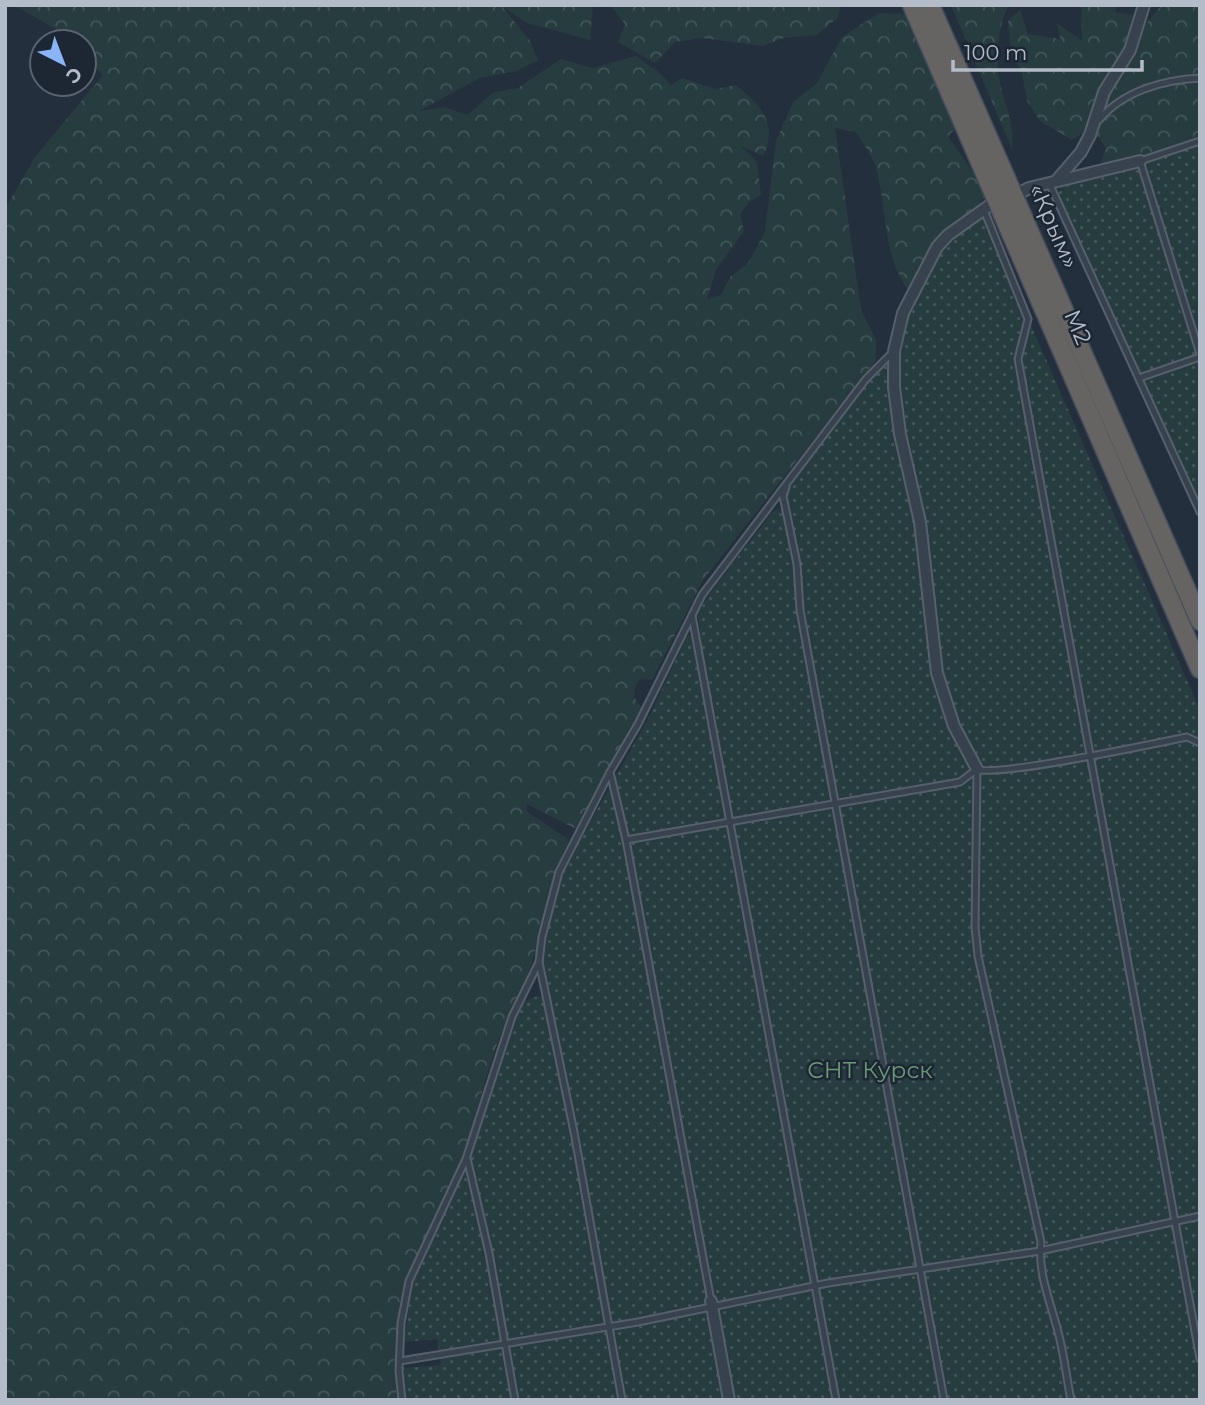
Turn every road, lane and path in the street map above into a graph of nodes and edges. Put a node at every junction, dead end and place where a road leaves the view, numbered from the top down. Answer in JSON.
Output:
{"nodes":[{"id":1,"x":912,"y":5,"type":"edge"},
{"id":2,"x":930,"y":5,"type":"edge"},
{"id":3,"x":1144,"y":5,"type":"edge"},
{"id":4,"x":1200,"y":78,"type":"edge"},
{"id":5,"x":1092,"y":128,"type":"junction"},
{"id":6,"x":1200,"y":141,"type":"edge"},
{"id":7,"x":1140,"y":161,"type":"junction"},
{"id":8,"x":1052,"y":182,"type":"junction"},
{"id":9,"x":998,"y":202,"type":"junction"},
{"id":10,"x":894,"y":351,"type":"junction"},
{"id":11,"x":1200,"y":356,"type":"edge"},
{"id":12,"x":1139,"y":378,"type":"junction"},
{"id":13,"x":788,"y":482,"type":"junction"},
{"id":14,"x":1200,"y":512,"type":"edge"},
{"id":15,"x":692,"y":617,"type":"junction"},
{"id":16,"x":1200,"y":621,"type":"edge"},
{"id":17,"x":1200,"y":669,"type":"edge"},
{"id":18,"x":1200,"y":743,"type":"edge"},
{"id":19,"x":1091,"y":755,"type":"junction"},
{"id":20,"x":977,"y":769,"type":"junction"},
{"id":21,"x":610,"y":772,"type":"junction"},
{"id":22,"x":834,"y":802,"type":"junction"},
{"id":23,"x":730,"y":820,"type":"junction"},
{"id":24,"x":626,"y":840,"type":"junction"},
{"id":25,"x":539,"y":962,"type":"junction"},
{"id":26,"x":467,"y":1158,"type":"junction"},
{"id":27,"x":1200,"y":1216,"type":"edge"},
{"id":28,"x":1177,"y":1220,"type":"junction"},
{"id":29,"x":1040,"y":1251,"type":"junction"},
{"id":30,"x":921,"y":1270,"type":"junction"},
{"id":31,"x":816,"y":1286,"type":"junction"},
{"id":32,"x":712,"y":1304,"type":"junction"},
{"id":33,"x":607,"y":1325,"type":"junction"},
{"id":34,"x":503,"y":1344,"type":"junction"},
{"id":35,"x":1200,"y":1359,"type":"edge"},
{"id":36,"x":400,"y":1361,"type":"junction"},
{"id":37,"x":402,"y":1400,"type":"edge"},
{"id":38,"x":515,"y":1400,"type":"edge"},
{"id":39,"x":622,"y":1400,"type":"edge"},
{"id":40,"x":729,"y":1400,"type":"edge"},
{"id":41,"x":836,"y":1400,"type":"edge"},
{"id":42,"x":943,"y":1400,"type":"edge"},
{"id":43,"x":1071,"y":1400,"type":"edge"}],
"edges":[{"from":1,"to":9,"type":"highway","name":"М2"},
{"from":2,"to":9,"type":"highway","name":"«Крым»"},
{"from":3,"to":5,"type":"street"},
{"from":4,"to":5,"type":"lane"},
{"from":5,"to":8,"type":"street"},
{"from":6,"to":7,"type":"lane"},
{"from":7,"to":8,"type":"street"},
{"from":7,"to":11,"type":"lane"},
{"from":8,"to":9,"type":"street"},
{"from":8,"to":12,"type":"lane"},
{"from":9,"to":10,"type":"street"},
{"from":9,"to":16,"type":"highway","name":"«Крым»"},
{"from":9,"to":17,"type":"highway","name":"М2"},
{"from":9,"to":19,"type":"lane"},
{"from":10,"to":13,"type":"lane"},
{"from":10,"to":20,"type":"street"},
{"from":11,"to":12,"type":"lane"},
{"from":12,"to":14,"type":"lane"},
{"from":13,"to":15,"type":"lane"},
{"from":13,"to":22,"type":"lane"},
{"from":15,"to":21,"type":"lane"},
{"from":15,"to":23,"type":"lane"},
{"from":18,"to":19,"type":"lane"},
{"from":19,"to":20,"type":"lane"},
{"from":19,"to":28,"type":"lane"},
{"from":20,"to":22,"type":"lane"},
{"from":20,"to":29,"type":"lane"},
{"from":21,"to":24,"type":"lane"},
{"from":21,"to":25,"type":"lane"},
{"from":22,"to":23,"type":"lane"},
{"from":22,"to":30,"type":"lane"},
{"from":23,"to":24,"type":"lane"},
{"from":23,"to":31,"type":"lane"},
{"from":24,"to":32,"type":"lane"},
{"from":25,"to":26,"type":"lane"},
{"from":25,"to":33,"type":"lane"},
{"from":26,"to":34,"type":"lane"},
{"from":26,"to":36,"type":"lane"},
{"from":27,"to":28,"type":"lane"},
{"from":28,"to":29,"type":"lane"},
{"from":28,"to":35,"type":"lane"},
{"from":29,"to":30,"type":"lane"},
{"from":29,"to":43,"type":"lane"},
{"from":30,"to":31,"type":"lane"},
{"from":30,"to":42,"type":"lane"},
{"from":31,"to":32,"type":"lane"},
{"from":31,"to":41,"type":"lane"},
{"from":32,"to":33,"type":"lane"},
{"from":32,"to":40,"type":"street"},
{"from":33,"to":34,"type":"lane"},
{"from":33,"to":39,"type":"lane"},
{"from":34,"to":36,"type":"lane"},
{"from":34,"to":38,"type":"lane"},
{"from":36,"to":37,"type":"lane"}]}
